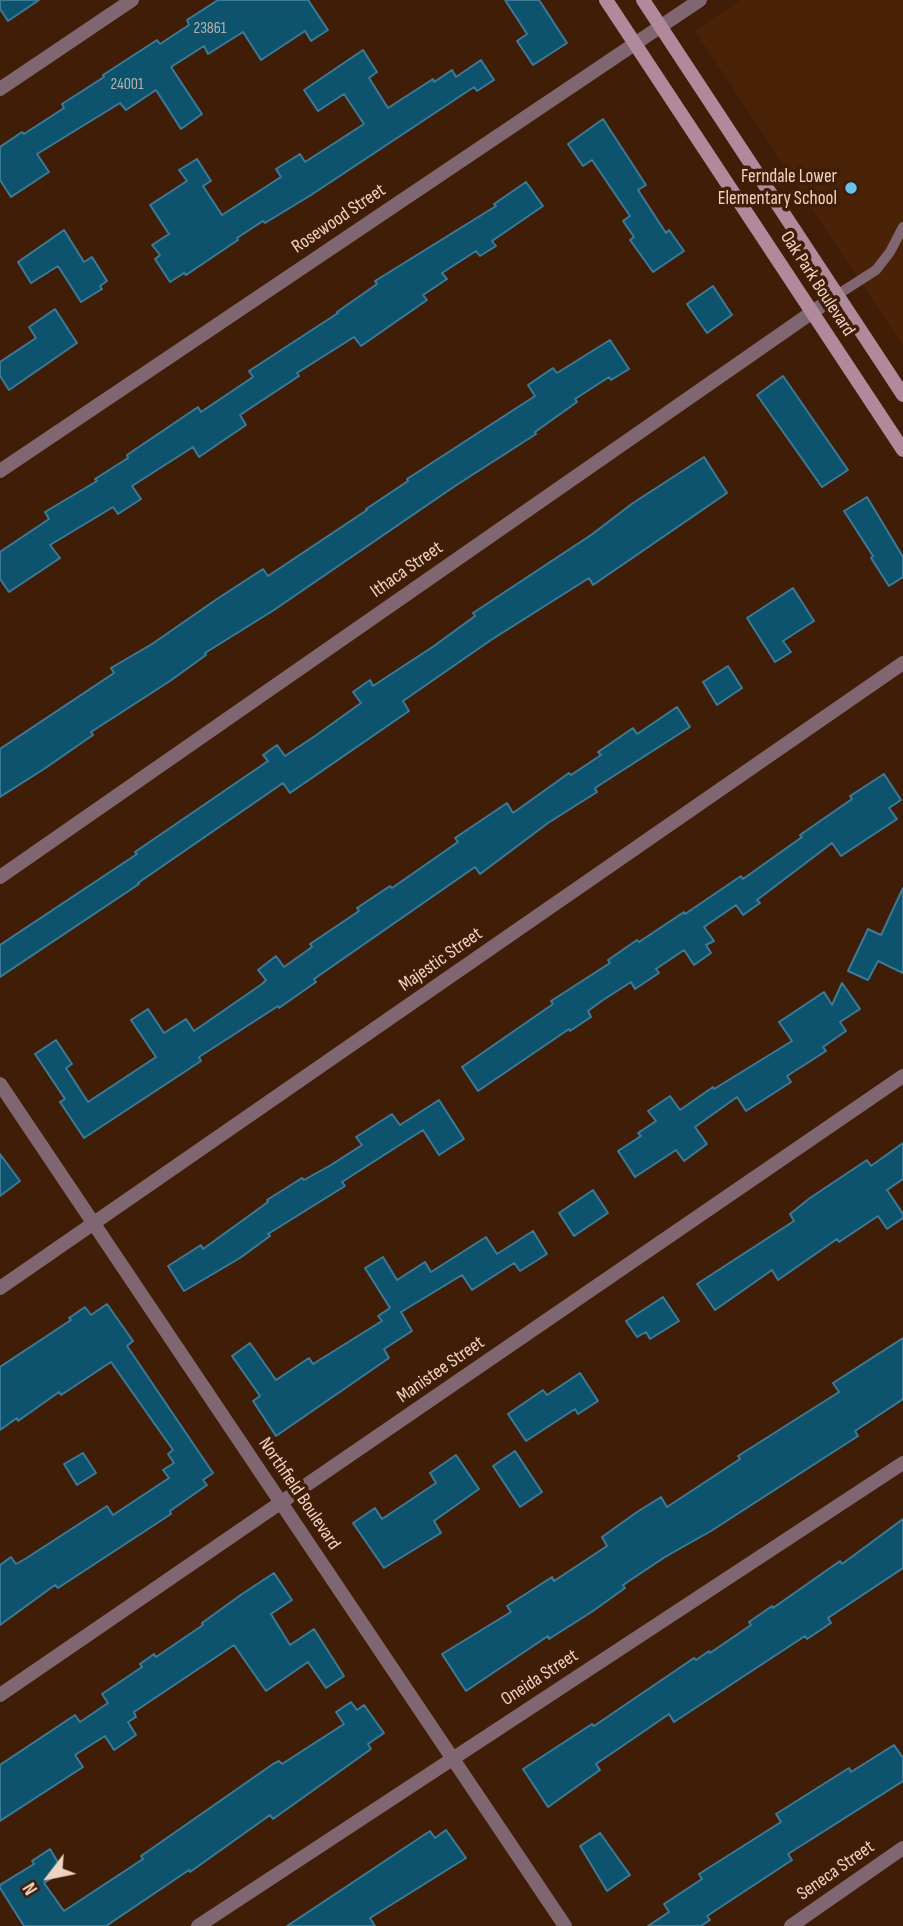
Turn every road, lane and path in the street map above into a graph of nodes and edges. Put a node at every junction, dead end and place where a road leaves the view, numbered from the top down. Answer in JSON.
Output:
{"nodes":[{"id":1,"x":132,"y":0,"type":"edge"},
{"id":2,"x":606,"y":0,"type":"edge"},
{"id":3,"x":643,"y":0,"type":"edge"},
{"id":4,"x":700,"y":0,"type":"edge"},
{"id":5,"x":660,"y":26,"type":"junction"},
{"id":6,"x":635,"y":44,"type":"junction"},
{"id":7,"x":0,"y":89,"type":"edge"},
{"id":8,"x":903,"y":227,"type":"edge"},
{"id":9,"x":837,"y":295,"type":"junction"},
{"id":10,"x":812,"y":312,"type":"junction"},
{"id":11,"x":903,"y":395,"type":"edge"},
{"id":12,"x":903,"y":450,"type":"edge"},
{"id":13,"x":0,"y":471,"type":"edge"},
{"id":14,"x":903,"y":663,"type":"edge"},
{"id":15,"x":0,"y":877,"type":"edge"},
{"id":16,"x":903,"y":1076,"type":"edge"},
{"id":17,"x":0,"y":1084,"type":"edge"},
{"id":18,"x":94,"y":1224,"type":"junction"},
{"id":19,"x":0,"y":1289,"type":"edge"},
{"id":20,"x":903,"y":1463,"type":"edge"},
{"id":21,"x":283,"y":1503,"type":"junction"},
{"id":22,"x":0,"y":1695,"type":"edge"},
{"id":23,"x":453,"y":1758,"type":"junction"},
{"id":24,"x":903,"y":1848,"type":"edge"},
{"id":25,"x":198,"y":1926,"type":"edge"},
{"id":26,"x":565,"y":1926,"type":"edge"},
{"id":27,"x":791,"y":1926,"type":"edge"}],
"edges":[{"from":1,"to":7,"type":"street"},
{"from":2,"to":6,"type":"street","name":"Oak Park Boulevard"},
{"from":3,"to":5,"type":"street","name":"Oak Park Boulevard"},
{"from":4,"to":5,"type":"street","name":"Rosewood Street"},
{"from":5,"to":6,"type":"street","name":"Rosewood Street"},
{"from":5,"to":9,"type":"street","name":"Oak Park Boulevard"},
{"from":6,"to":10,"type":"street","name":"Oak Park Boulevard"},
{"from":6,"to":13,"type":"street","name":"Rosewood Street"},
{"from":8,"to":9,"type":"lane"},
{"from":9,"to":10,"type":"street","name":"Ithaca Street"},
{"from":9,"to":11,"type":"street","name":"Oak Park Boulevard"},
{"from":10,"to":12,"type":"street","name":"Oak Park Boulevard"},
{"from":10,"to":15,"type":"street","name":"Ithaca Street"},
{"from":14,"to":18,"type":"street","name":"Majestic Street"},
{"from":16,"to":21,"type":"street","name":"Manistee Street"},
{"from":17,"to":18,"type":"street","name":"Northfield Boulevard"},
{"from":18,"to":19,"type":"street","name":"Majestic Street"},
{"from":18,"to":21,"type":"street","name":"Northfield Boulevard"},
{"from":20,"to":23,"type":"street","name":"Oneida Street"},
{"from":21,"to":22,"type":"street","name":"Manistee Street"},
{"from":21,"to":23,"type":"street","name":"Northfield Boulevard"},
{"from":23,"to":25,"type":"street","name":"Oneida Street"},
{"from":23,"to":26,"type":"street","name":"Northfield Boulevard"},
{"from":24,"to":27,"type":"street","name":"Seneca Street"}]}
